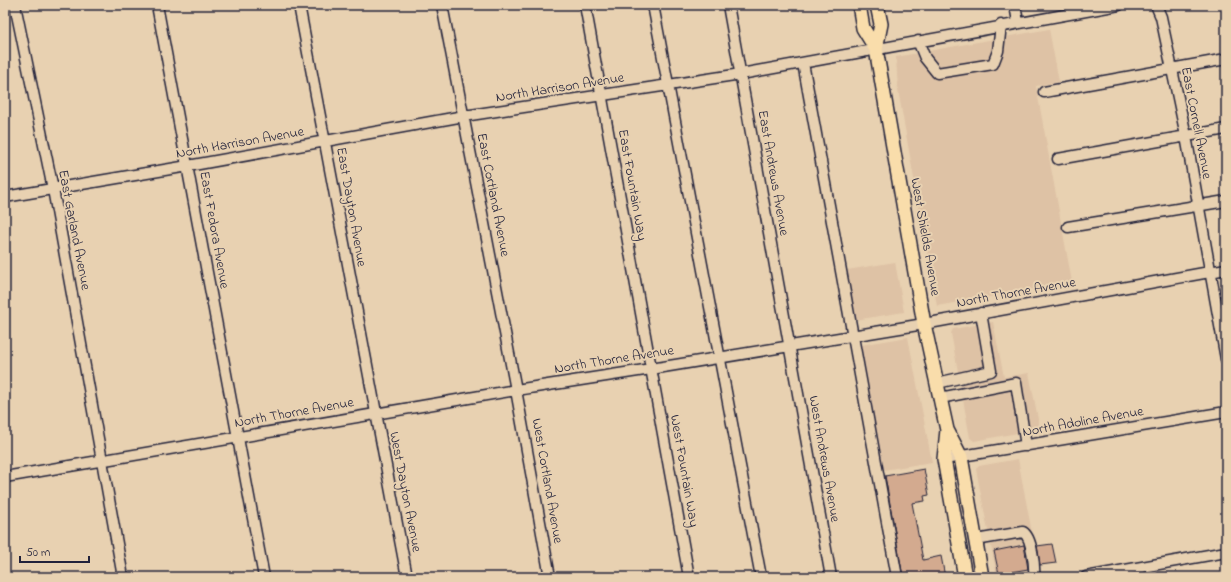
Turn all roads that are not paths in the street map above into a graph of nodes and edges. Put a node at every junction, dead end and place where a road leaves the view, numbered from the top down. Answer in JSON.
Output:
{"nodes":[{"id":1,"x":16,"y":5,"type":"edge"},
{"id":2,"x":157,"y":5,"type":"edge"},
{"id":3,"x":299,"y":5,"type":"edge"},
{"id":4,"x":442,"y":5,"type":"edge"},
{"id":5,"x":584,"y":5,"type":"edge"},
{"id":6,"x":653,"y":5,"type":"edge"},
{"id":7,"x":728,"y":5,"type":"edge"},
{"id":8,"x":859,"y":5,"type":"edge"},
{"id":9,"x":877,"y":5,"type":"edge"},
{"id":10,"x":1014,"y":5,"type":"edge"},
{"id":11,"x":1119,"y":5,"type":"edge"},
{"id":12,"x":1156,"y":5,"type":"edge"},
{"id":13,"x":1018,"y":22,"type":"junction"},
{"id":14,"x":1001,"y":25,"type":"junction"},
{"id":15,"x":918,"y":41,"type":"junction"},
{"id":16,"x":876,"y":49,"type":"junction"},
{"id":17,"x":1226,"y":59,"type":"edge"},
{"id":18,"x":803,"y":63,"type":"junction"},
{"id":19,"x":1172,"y":68,"type":"junction"},
{"id":20,"x":741,"y":74,"type":"junction"},
{"id":21,"x":668,"y":85,"type":"junction"},
{"id":22,"x":1044,"y":92,"type":"dead end"},
{"id":23,"x":602,"y":96,"type":"junction"},
{"id":24,"x":464,"y":116,"type":"junction"},
{"id":25,"x":1226,"y":129,"type":"edge"},
{"id":26,"x":1186,"y":136,"type":"junction"},
{"id":27,"x":325,"y":142,"type":"junction"},
{"id":28,"x":1058,"y":159,"type":"dead end"},
{"id":29,"x":188,"y":166,"type":"junction"},
{"id":30,"x":53,"y":189,"type":"junction"},
{"id":31,"x":5,"y":197,"type":"edge"},
{"id":32,"x":1226,"y":202,"type":"edge"},
{"id":33,"x":1198,"y":206,"type":"junction"},
{"id":34,"x":1068,"y":227,"type":"dead end"},
{"id":35,"x":1226,"y":269,"type":"edge"},
{"id":36,"x":1209,"y":272,"type":"junction"},
{"id":37,"x":981,"y":313,"type":"junction"},
{"id":38,"x":924,"y":324,"type":"junction"},
{"id":39,"x":853,"y":335,"type":"junction"},
{"id":40,"x":790,"y":345,"type":"junction"},
{"id":41,"x":720,"y":357,"type":"junction"},
{"id":42,"x":1226,"y":359,"type":"edge"},
{"id":43,"x":651,"y":369,"type":"junction"},
{"id":44,"x":937,"y":383,"type":"junction"},
{"id":45,"x":516,"y":390,"type":"junction"},
{"id":46,"x":940,"y":398,"type":"junction"},
{"id":47,"x":1226,"y":412,"type":"edge"},
{"id":48,"x":375,"y":413,"type":"junction"},
{"id":49,"x":947,"y":430,"type":"junction"},
{"id":50,"x":238,"y":437,"type":"junction"},
{"id":51,"x":1026,"y":446,"type":"junction"},
{"id":52,"x":961,"y":457,"type":"junction"},
{"id":53,"x":944,"y":458,"type":"junction"},
{"id":54,"x":102,"y":461,"type":"junction"},
{"id":55,"x":5,"y":477,"type":"edge"},
{"id":56,"x":976,"y":540,"type":"junction"},
{"id":57,"x":1226,"y":552,"type":"edge"},
{"id":58,"x":124,"y":577,"type":"edge"},
{"id":59,"x":264,"y":577,"type":"edge"},
{"id":60,"x":407,"y":577,"type":"edge"},
{"id":61,"x":550,"y":577,"type":"edge"},
{"id":62,"x":689,"y":577,"type":"edge"},
{"id":63,"x":761,"y":577,"type":"edge"},
{"id":64,"x":831,"y":577,"type":"edge"},
{"id":65,"x":897,"y":577,"type":"edge"},
{"id":66,"x":964,"y":577,"type":"edge"},
{"id":67,"x":982,"y":577,"type":"edge"},
{"id":68,"x":1034,"y":577,"type":"edge"},
{"id":69,"x":1086,"y":577,"type":"edge"}],
"edges":[{"from":1,"to":30,"type":"street","name":"East Garland Avenue"},
{"from":2,"to":29,"type":"street","name":"East Fedora Avenue"},
{"from":3,"to":27,"type":"street","name":"East Dayton Avenue"},
{"from":4,"to":24,"type":"street","name":"East Cortland Avenue"},
{"from":5,"to":23,"type":"street","name":"East Fountain Way"},
{"from":6,"to":21,"type":"street"},
{"from":7,"to":20,"type":"street","name":"East Andrews Avenue"},
{"from":8,"to":16,"type":"main road","name":"West Shields Avenue"},
{"from":9,"to":16,"type":"main road","name":"West Shields Avenue"},
{"from":10,"to":13,"type":"street"},
{"from":11,"to":13,"type":"street","name":"North Harrison Avenue"},
{"from":12,"to":19,"type":"street","name":"East Cornell Avenue"},
{"from":13,"to":14,"type":"street","name":"North Harrison Avenue"},
{"from":14,"to":15,"type":"street","name":"North Harrison Avenue"},
{"from":14,"to":15,"type":"street"},
{"from":15,"to":16,"type":"street","name":"North Harrison Avenue"},
{"from":16,"to":18,"type":"street","name":"North Harrison Avenue"},
{"from":16,"to":38,"type":"main road","name":"West Shields Avenue"},
{"from":17,"to":19,"type":"street"},
{"from":18,"to":20,"type":"street","name":"North Harrison Avenue"},
{"from":18,"to":39,"type":"street"},
{"from":19,"to":22,"type":"street"},
{"from":19,"to":26,"type":"street","name":"East Cornell Avenue"},
{"from":20,"to":21,"type":"street","name":"North Harrison Avenue"},
{"from":20,"to":40,"type":"street","name":"East Andrews Avenue"},
{"from":21,"to":23,"type":"street","name":"North Harrison Avenue"},
{"from":21,"to":41,"type":"street"},
{"from":23,"to":24,"type":"street","name":"North Harrison Avenue"},
{"from":23,"to":43,"type":"street","name":"East Fountain Way"},
{"from":24,"to":27,"type":"street","name":"North Harrison Avenue"},
{"from":24,"to":45,"type":"street","name":"East Cortland Avenue"},
{"from":25,"to":26,"type":"street"},
{"from":26,"to":28,"type":"street"},
{"from":26,"to":33,"type":"street","name":"East Cornell Avenue"},
{"from":27,"to":29,"type":"street","name":"North Harrison Avenue"},
{"from":27,"to":48,"type":"street","name":"East Dayton Avenue"},
{"from":29,"to":30,"type":"street","name":"North Harrison Avenue"},
{"from":29,"to":50,"type":"street","name":"East Fedora Avenue"},
{"from":30,"to":31,"type":"street","name":"North Harrison Avenue"},
{"from":30,"to":54,"type":"street","name":"East Garland Avenue"},
{"from":32,"to":33,"type":"street"},
{"from":33,"to":34,"type":"street"},
{"from":33,"to":36,"type":"street","name":"East Cornell Avenue"},
{"from":35,"to":36,"type":"street","name":"North Thorne Avenue"},
{"from":36,"to":37,"type":"street","name":"North Thorne Avenue"},
{"from":36,"to":42,"type":"street","name":"East Cornell Avenue"},
{"from":37,"to":38,"type":"street","name":"North Thorne Avenue"},
{"from":37,"to":44,"type":"street"},
{"from":38,"to":39,"type":"street","name":"North Thorne Avenue"},
{"from":38,"to":44,"type":"main road","name":"West Shields Avenue"},
{"from":39,"to":40,"type":"street","name":"North Thorne Avenue"},
{"from":39,"to":65,"type":"street"},
{"from":40,"to":41,"type":"street","name":"North Thorne Avenue"},
{"from":40,"to":64,"type":"street","name":"West Andrews Avenue"},
{"from":41,"to":43,"type":"street","name":"North Thorne Avenue"},
{"from":41,"to":63,"type":"street"},
{"from":43,"to":45,"type":"street","name":"North Thorne Avenue"},
{"from":43,"to":62,"type":"street","name":"West Fountain Way"},
{"from":44,"to":46,"type":"main road","name":"West Shields Avenue"},
{"from":45,"to":48,"type":"street","name":"North Thorne Avenue"},
{"from":45,"to":61,"type":"street","name":"West Cortland Avenue"},
{"from":46,"to":49,"type":"main road","name":"West Shields Avenue"},
{"from":46,"to":51,"type":"street"},
{"from":47,"to":51,"type":"street","name":"North Adoline Avenue"},
{"from":48,"to":50,"type":"street","name":"North Thorne Avenue"},
{"from":48,"to":60,"type":"street","name":"West Dayton Avenue"},
{"from":49,"to":52,"type":"main road","name":"West Shields Avenue"},
{"from":49,"to":53,"type":"main road","name":"West Shields Avenue"},
{"from":50,"to":54,"type":"street","name":"North Thorne Avenue"},
{"from":50,"to":59,"type":"street","name":"East Fedora Avenue"},
{"from":51,"to":52,"type":"street","name":"North Adoline Avenue"},
{"from":52,"to":53,"type":"street","name":"North Adoline Avenue"},
{"from":52,"to":56,"type":"main road","name":"West Shields Avenue"},
{"from":53,"to":66,"type":"main road","name":"West Shields Avenue"},
{"from":54,"to":55,"type":"street","name":"North Thorne Avenue"},
{"from":54,"to":58,"type":"street","name":"East Garland Avenue"},
{"from":56,"to":67,"type":"main road","name":"West Shields Avenue"},
{"from":56,"to":68,"type":"street"},
{"from":57,"to":69,"type":"street"}]}
